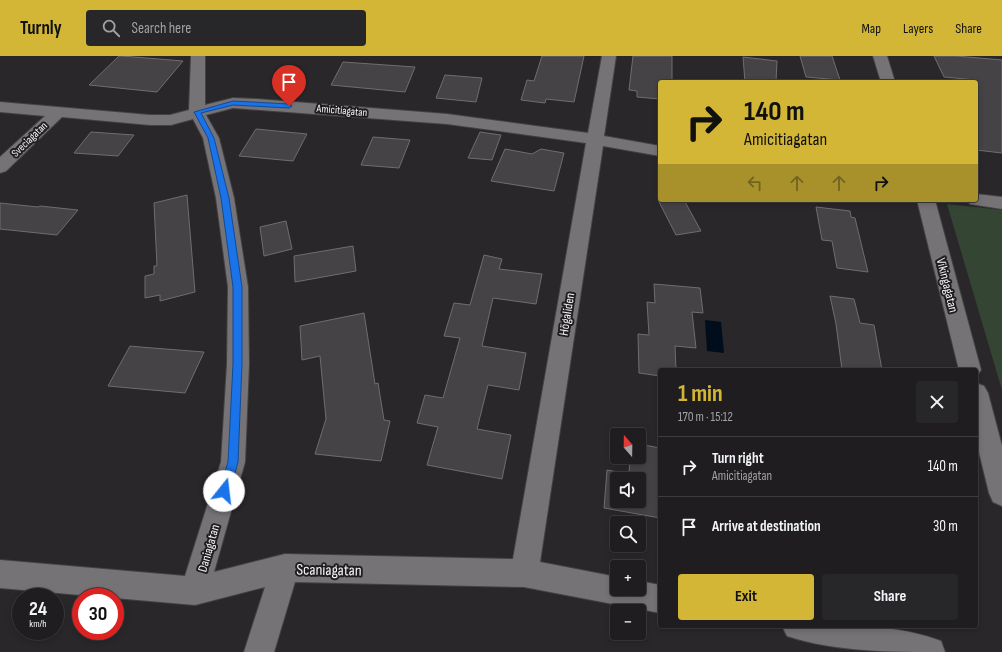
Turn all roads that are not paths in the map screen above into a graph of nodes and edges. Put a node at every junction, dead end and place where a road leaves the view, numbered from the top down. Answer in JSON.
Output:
{"nodes":[{"id":1,"x":198,"y":56,"type":"edge"},
{"id":2,"x":609,"y":56,"type":"edge"},
{"id":3,"x":880,"y":56,"type":"edge"},
{"id":4,"x":887,"y":80,"type":"edge"},
{"id":5,"x":0,"y":107,"type":"edge"},
{"id":6,"x":59,"y":111,"type":"junction"},
{"id":7,"x":197,"y":112,"type":"junction"},
{"id":8,"x":594,"y":139,"type":"junction"},
{"id":9,"x":658,"y":151,"type":"edge"},
{"id":10,"x":0,"y":167,"type":"edge"},
{"id":11,"x":978,"y":200,"type":"edge"},
{"id":12,"x":927,"y":202,"type":"edge"},
{"id":13,"x":1002,"y":203,"type":"edge"},
{"id":14,"x":969,"y":368,"type":"edge"},
{"id":15,"x":978,"y":401,"type":"edge"},
{"id":16,"x":1002,"y":493,"type":"edge"},
{"id":17,"x":284,"y":568,"type":"junction"},
{"id":18,"x":524,"y":573,"type":"junction"},
{"id":19,"x":0,"y":574,"type":"edge"},
{"id":20,"x":195,"y":591,"type":"junction"},
{"id":21,"x":658,"y":599,"type":"edge"},
{"id":22,"x":807,"y":628,"type":"edge"},
{"id":23,"x":259,"y":652,"type":"edge"},
{"id":24,"x":930,"y":652,"type":"edge"}],
"edges":[{"from":1,"to":7,"type":"street","name":"Daniagatan"},
{"from":2,"to":8,"type":"street","name":"Högaliden"},
{"from":3,"to":4,"type":"street"},
{"from":5,"to":6,"type":"street","name":"Amicitiagatan"},
{"from":6,"to":7,"type":"street","name":"Amicitiagatan"},
{"from":6,"to":10,"type":"street","name":"Sveciagatan"},
{"from":7,"to":8,"type":"street","name":"Amicitiagatan"},
{"from":7,"to":20,"type":"street","name":"Daniagatan"},
{"from":8,"to":9,"type":"street","name":"Amicitiagatan"},
{"from":8,"to":18,"type":"street","name":"Högaliden"},
{"from":11,"to":13,"type":"street"},
{"from":12,"to":14,"type":"street","name":"Vikingagatan"},
{"from":15,"to":16,"type":"street"},
{"from":17,"to":18,"type":"street","name":"Scaniagatan"},
{"from":17,"to":20,"type":"street","name":"Scaniagatan"},
{"from":17,"to":23,"type":"street"},
{"from":18,"to":21,"type":"street","name":"Scaniagatan"},
{"from":19,"to":20,"type":"street","name":"Scaniagatan"},
{"from":22,"to":24,"type":"street"}]}
